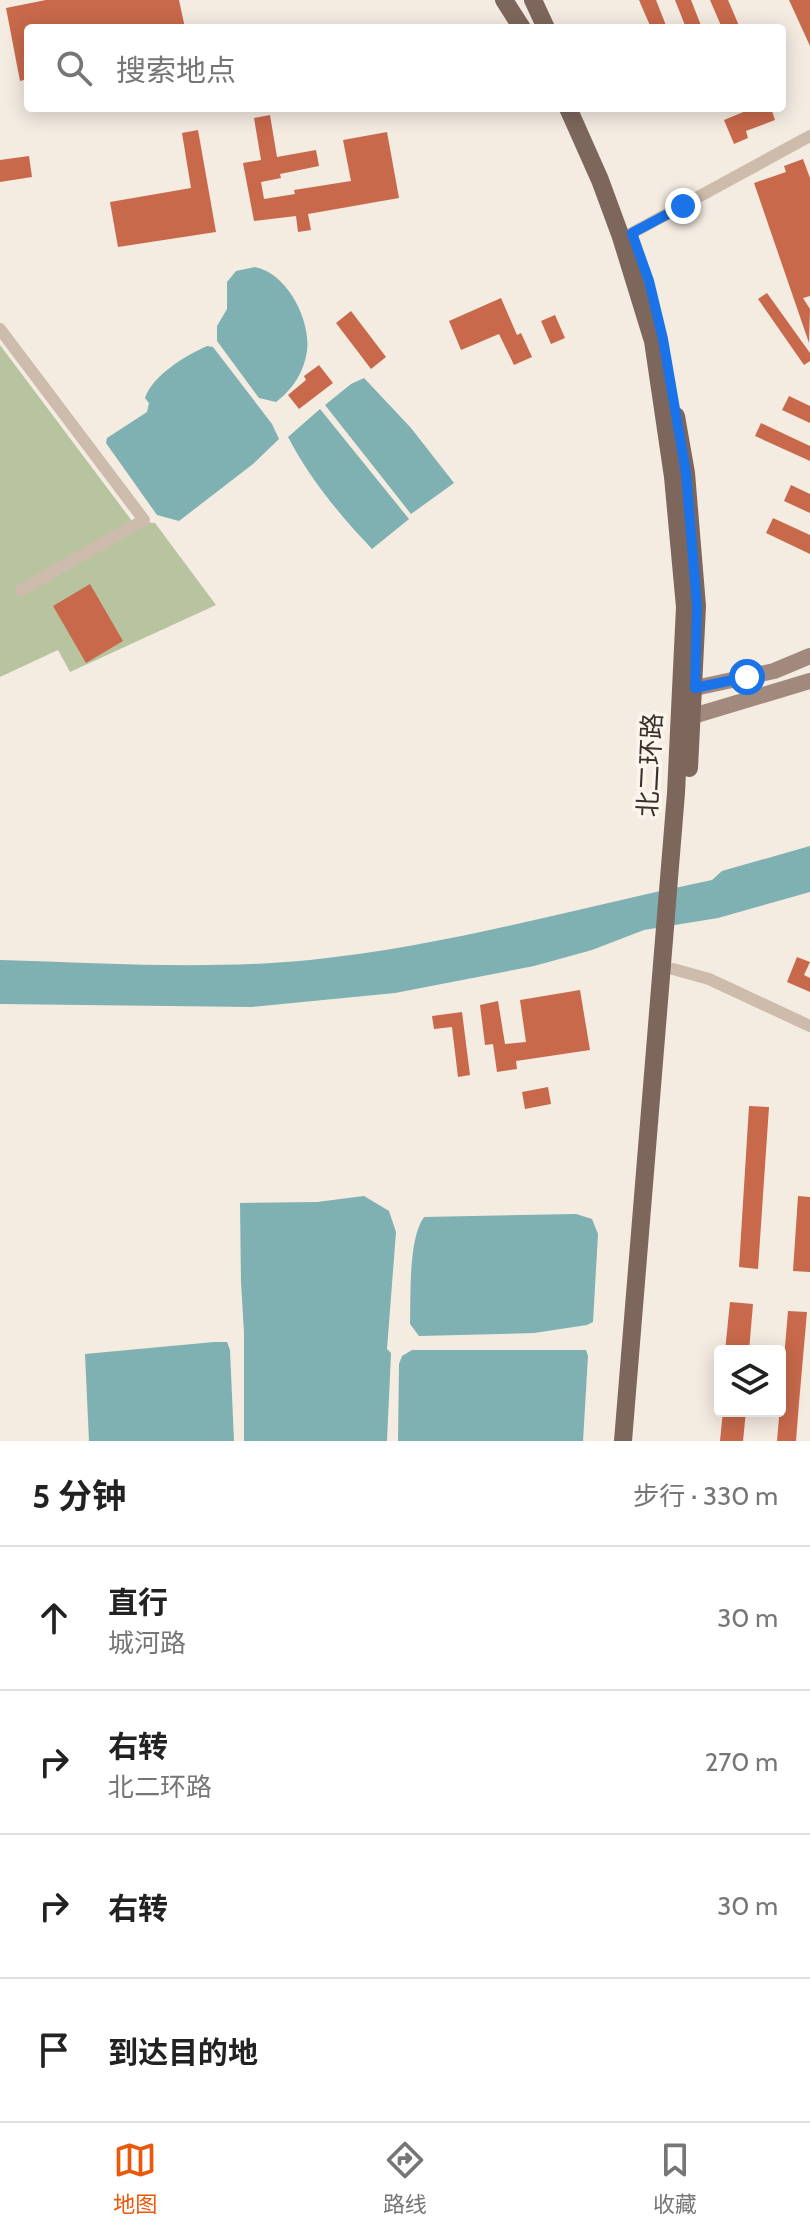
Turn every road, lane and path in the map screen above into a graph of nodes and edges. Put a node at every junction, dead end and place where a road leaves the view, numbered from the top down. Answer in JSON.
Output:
{"nodes":[{"id":1,"x":504,"y":0,"type":"edge"},
{"id":2,"x":533,"y":0,"type":"edge"},
{"id":3,"x":519,"y":24,"type":"edge"},
{"id":4,"x":544,"y":24,"type":"edge"},
{"id":5,"x":570,"y":112,"type":"edge"},
{"id":6,"x":583,"y":112,"type":"edge"},
{"id":7,"x":810,"y":136,"type":"edge"},
{"id":8,"x":632,"y":233,"type":"junction"},
{"id":9,"x":0,"y":329,"type":"edge"},
{"id":10,"x":21,"y":590,"type":"dead end"},
{"id":11,"x":810,"y":656,"type":"edge"},
{"id":12,"x":810,"y":681,"type":"edge"},
{"id":13,"x":695,"y":688,"type":"junction"},
{"id":14,"x":693,"y":716,"type":"junction"},
{"id":15,"x":674,"y":874,"type":"junction"},
{"id":16,"x":668,"y":949,"type":"junction"},
{"id":17,"x":673,"y":969,"type":"junction"},
{"id":18,"x":810,"y":1026,"type":"edge"},
{"id":19,"x":623,"y":1441,"type":"edge"},
{"id":20,"x":635,"y":1441,"type":"edge"}],
"edges":[{"from":1,"to":3,"type":"main road"},
{"from":2,"to":4,"type":"main road"},
{"from":5,"to":15,"type":"main road","name":"北二环路"},
{"from":6,"to":8,"type":"main road","name":"北二环路"},
{"from":7,"to":8,"type":"street"},
{"from":8,"to":13,"type":"main road","name":"北二环路"},
{"from":9,"to":10,"type":"street"},
{"from":11,"to":13,"type":"main road"},
{"from":12,"to":14,"type":"main road"},
{"from":13,"to":14,"type":"main road","name":"北二环路"},
{"from":14,"to":15,"type":"main road","name":"北二环路"},
{"from":15,"to":16,"type":"main road","name":"北二环路"},
{"from":16,"to":17,"type":"main road","name":"北二环路"},
{"from":16,"to":19,"type":"main road","name":"北二环路"},
{"from":17,"to":18,"type":"street"},
{"from":17,"to":20,"type":"main road","name":"北二环路"}]}
